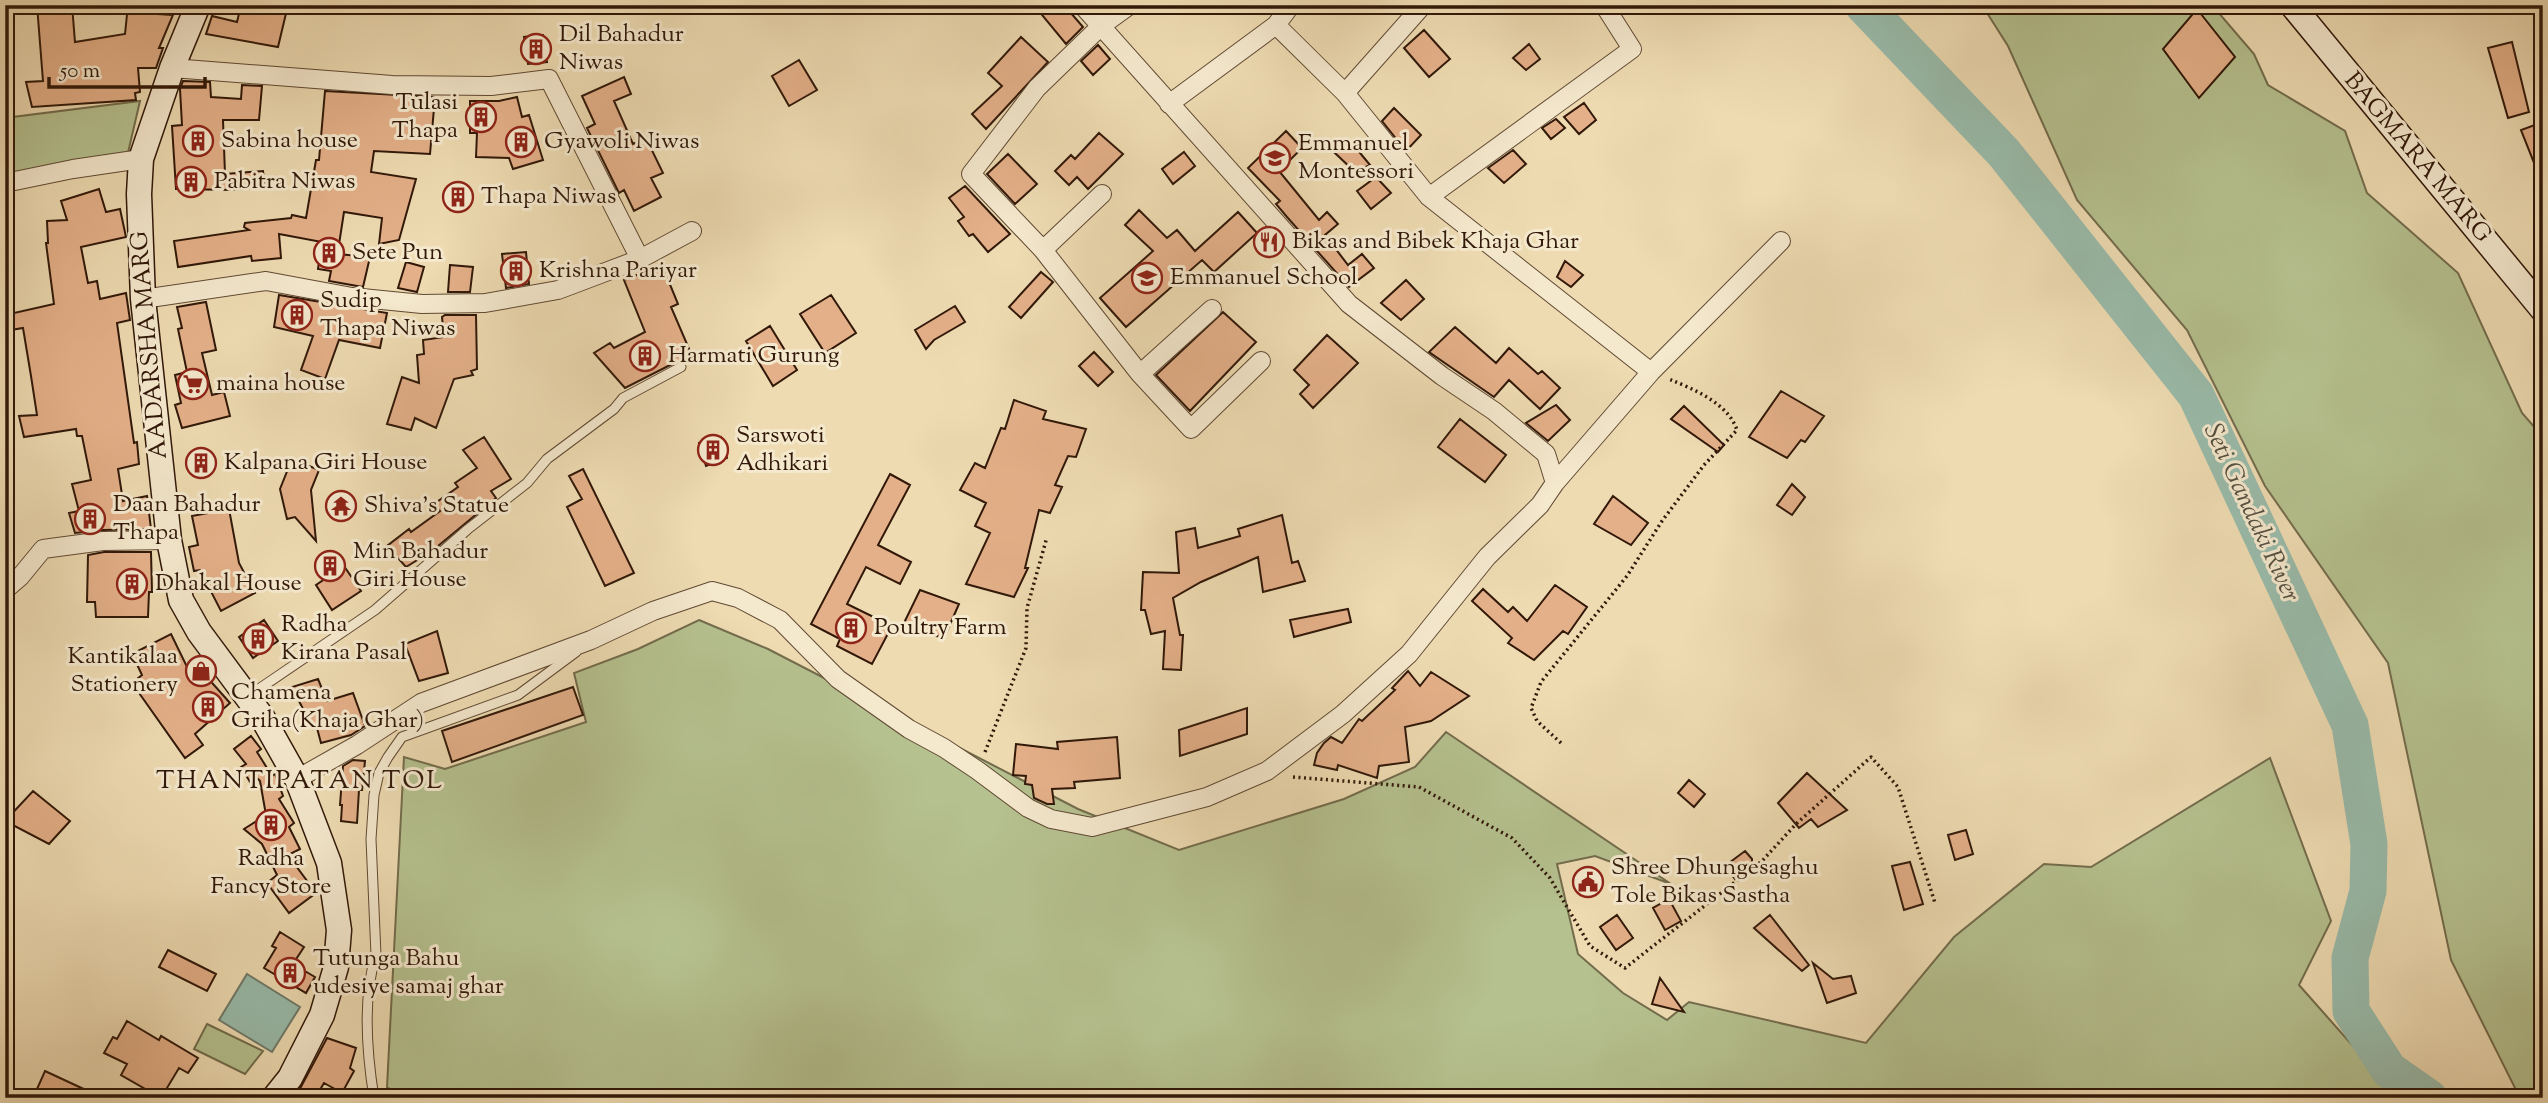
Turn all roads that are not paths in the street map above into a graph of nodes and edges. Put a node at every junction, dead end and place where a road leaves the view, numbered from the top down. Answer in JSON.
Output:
{"nodes":[{"id":1,"x":198,"y":5,"type":"edge"},
{"id":2,"x":1082,"y":5,"type":"edge"},
{"id":3,"x":1130,"y":5,"type":"edge"},
{"id":4,"x":1291,"y":5,"type":"edge"},
{"id":5,"x":1423,"y":5,"type":"edge"},
{"id":6,"x":1604,"y":5,"type":"edge"},
{"id":7,"x":2292,"y":5,"type":"edge"},
{"id":8,"x":1276,"y":25,"type":"junction"},
{"id":9,"x":1101,"y":26,"type":"junction"},
{"id":10,"x":172,"y":68,"type":"junction"},
{"id":11,"x":1345,"y":93,"type":"junction"},
{"id":12,"x":1169,"y":104,"type":"junction"},
{"id":13,"x":141,"y":159,"type":"junction"},
{"id":14,"x":5,"y":183,"type":"edge"},
{"id":15,"x":1102,"y":194,"type":"dead end"},
{"id":16,"x":1429,"y":197,"type":"junction"},
{"id":17,"x":692,"y":232,"type":"dead end"},
{"id":18,"x":1781,"y":241,"type":"dead end"},
{"id":19,"x":1043,"y":250,"type":"junction"},
{"id":20,"x":640,"y":259,"type":"junction"},
{"id":21,"x":143,"y":299,"type":"junction"},
{"id":22,"x":1212,"y":309,"type":"dead end"},
{"id":23,"x":2543,"y":310,"type":"edge"},
{"id":24,"x":1261,"y":361,"type":"dead end"},
{"id":25,"x":681,"y":368,"type":"dead end"},
{"id":26,"x":1651,"y":372,"type":"junction"},
{"id":27,"x":1140,"y":374,"type":"junction"},
{"id":28,"x":1555,"y":482,"type":"junction"},
{"id":29,"x":169,"y":540,"type":"junction"},
{"id":30,"x":5,"y":590,"type":"edge"},
{"id":31,"x":591,"y":640,"type":"junction"},
{"id":32,"x":248,"y":696,"type":"junction"},
{"id":33,"x":297,"y":779,"type":"junction"},
{"id":34,"x":274,"y":1098,"type":"edge"},
{"id":35,"x":374,"y":1098,"type":"edge"}],
"edges":[{"from":1,"to":10,"type":"main road","name":"AADARSHA MARG"},
{"from":2,"to":9,"type":"street"},
{"from":3,"to":9,"type":"street"},
{"from":4,"to":8,"type":"street"},
{"from":5,"to":11,"type":"street"},
{"from":6,"to":16,"type":"street"},
{"from":7,"to":23,"type":"main road","name":"BAGMARA MARG"},
{"from":8,"to":11,"type":"street"},
{"from":8,"to":12,"type":"street"},
{"from":9,"to":12,"type":"street"},
{"from":9,"to":19,"type":"street"},
{"from":10,"to":13,"type":"main road","name":"AADARSHA MARG"},
{"from":10,"to":20,"type":"street"},
{"from":11,"to":16,"type":"street"},
{"from":12,"to":28,"type":"street"},
{"from":13,"to":14,"type":"street"},
{"from":13,"to":21,"type":"main road","name":"AADARSHA MARG"},
{"from":15,"to":19,"type":"street"},
{"from":16,"to":26,"type":"street"},
{"from":17,"to":20,"type":"street"},
{"from":18,"to":26,"type":"street"},
{"from":19,"to":27,"type":"street"},
{"from":20,"to":21,"type":"street"},
{"from":21,"to":29,"type":"main road","name":"AADARSHA MARG"},
{"from":22,"to":27,"type":"street"},
{"from":24,"to":27,"type":"street"},
{"from":25,"to":32,"type":"lane"},
{"from":26,"to":28,"type":"street"},
{"from":28,"to":31,"type":"street"},
{"from":29,"to":30,"type":"street"},
{"from":29,"to":32,"type":"main road","name":"AADARSHA MARG"},
{"from":31,"to":33,"type":"street"},
{"from":31,"to":35,"type":"lane"},
{"from":32,"to":33,"type":"main road","name":"AADARSHA MARG"},
{"from":33,"to":34,"type":"main road","name":"AADARSHA MARG"}]}
